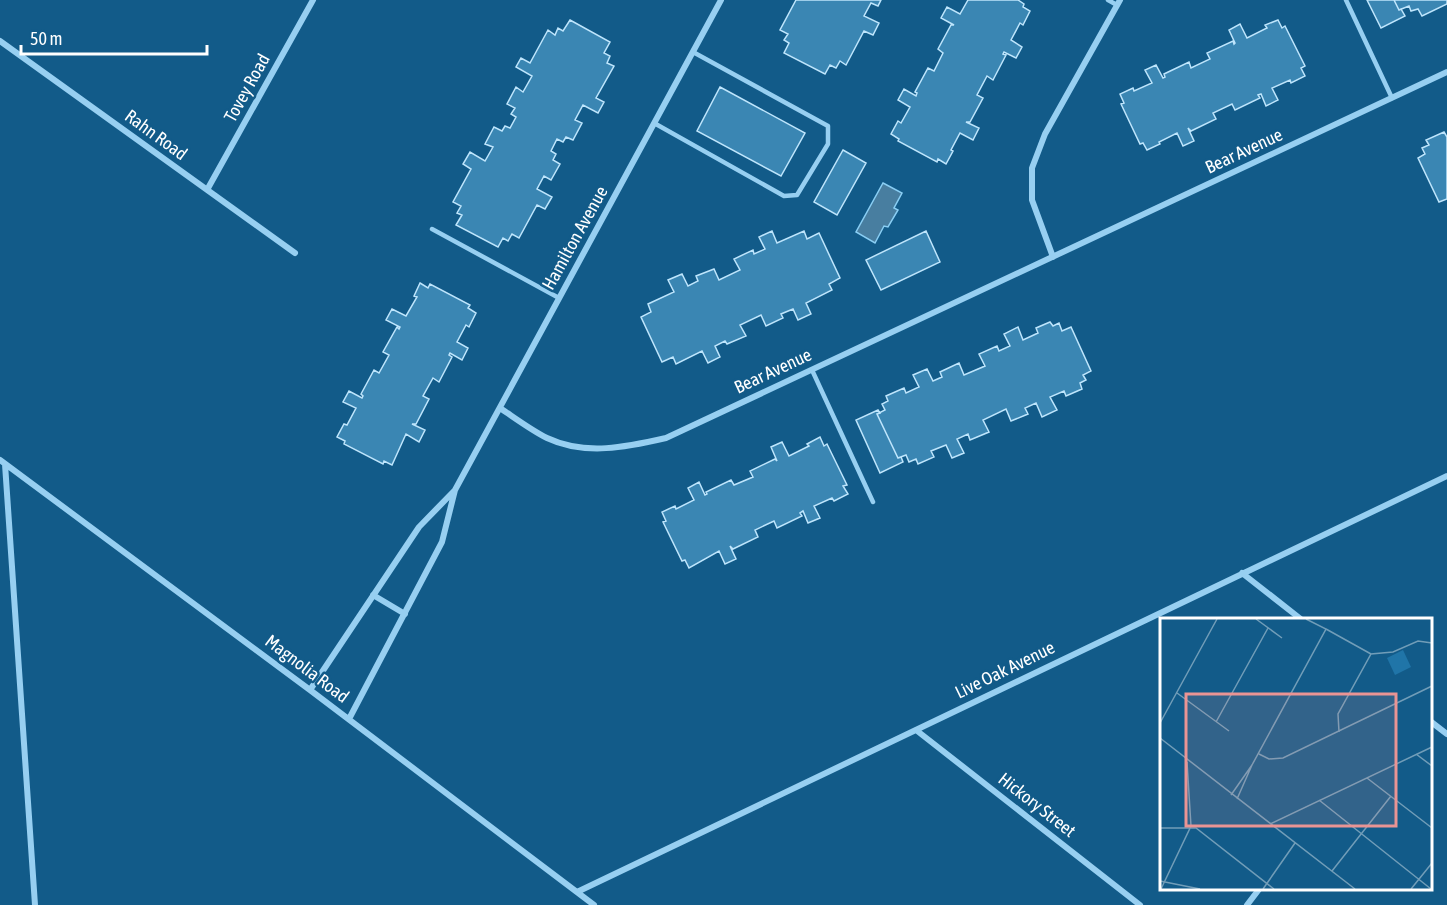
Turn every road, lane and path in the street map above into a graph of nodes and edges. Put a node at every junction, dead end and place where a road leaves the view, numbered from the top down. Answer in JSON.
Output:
{"nodes":[{"id":1,"x":313,"y":0,"type":"edge"},
{"id":2,"x":721,"y":0,"type":"edge"},
{"id":3,"x":1108,"y":0,"type":"edge"},
{"id":4,"x":1346,"y":0,"type":"edge"},
{"id":5,"x":1119,"y":2,"type":"edge"},
{"id":6,"x":0,"y":41,"type":"edge"},
{"id":7,"x":693,"y":51,"type":"junction"},
{"id":8,"x":1447,"y":72,"type":"edge"},
{"id":9,"x":1392,"y":98,"type":"junction"},
{"id":10,"x":654,"y":123,"type":"junction"},
{"id":11,"x":207,"y":190,"type":"junction"},
{"id":12,"x":432,"y":229,"type":"dead end"},
{"id":13,"x":295,"y":253,"type":"dead end"},
{"id":14,"x":1053,"y":257,"type":"junction"},
{"id":15,"x":559,"y":298,"type":"junction"},
{"id":16,"x":812,"y":370,"type":"junction"},
{"id":17,"x":500,"y":408,"type":"junction"},
{"id":18,"x":2,"y":462,"type":"edge"},
{"id":19,"x":1447,"y":476,"type":"edge"},
{"id":20,"x":455,"y":490,"type":"junction"},
{"id":21,"x":873,"y":502,"type":"dead end"},
{"id":22,"x":1242,"y":573,"type":"junction"},
{"id":23,"x":373,"y":595,"type":"junction"},
{"id":24,"x":405,"y":614,"type":"junction"},
{"id":25,"x":1299,"y":618,"type":"edge"},
{"id":26,"x":310,"y":690,"type":"junction"},
{"id":27,"x":349,"y":719,"type":"junction"},
{"id":28,"x":1432,"y":722,"type":"edge"},
{"id":29,"x":916,"y":730,"type":"junction"},
{"id":30,"x":1447,"y":734,"type":"edge"},
{"id":31,"x":1258,"y":890,"type":"edge"},
{"id":32,"x":577,"y":892,"type":"junction"},
{"id":33,"x":35,"y":905,"type":"edge"},
{"id":34,"x":594,"y":905,"type":"edge"},
{"id":35,"x":1140,"y":905,"type":"edge"},
{"id":36,"x":1246,"y":905,"type":"edge"}],
"edges":[{"from":1,"to":11,"type":"street","name":"Tovey Road"},
{"from":2,"to":7,"type":"street","name":"Hamilton Avenue"},
{"from":3,"to":5,"type":"lane"},
{"from":4,"to":9,"type":"lane"},
{"from":5,"to":14,"type":"street"},
{"from":6,"to":11,"type":"street","name":"Rahn Road"},
{"from":7,"to":10,"type":"street","name":"Hamilton Avenue"},
{"from":7,"to":10,"type":"lane"},
{"from":8,"to":9,"type":"street","name":"Bear Avenue"},
{"from":9,"to":14,"type":"street","name":"Bear Avenue"},
{"from":10,"to":15,"type":"street","name":"Hamilton Avenue"},
{"from":11,"to":13,"type":"street","name":"Rahn Road"},
{"from":12,"to":15,"type":"lane"},
{"from":14,"to":16,"type":"street","name":"Bear Avenue"},
{"from":15,"to":17,"type":"street","name":"Hamilton Avenue"},
{"from":16,"to":17,"type":"street","name":"Bear Avenue"},
{"from":16,"to":21,"type":"lane"},
{"from":17,"to":20,"type":"street","name":"Hamilton Avenue"},
{"from":18,"to":26,"type":"street","name":"Magnolia Road"},
{"from":18,"to":33,"type":"street"},
{"from":19,"to":22,"type":"street","name":"Live Oak Avenue"},
{"from":20,"to":23,"type":"street","name":"Hamilton Avenue"},
{"from":20,"to":24,"type":"street","name":"Hamilton Avenue"},
{"from":22,"to":25,"type":"street"},
{"from":22,"to":29,"type":"street","name":"Live Oak Avenue"},
{"from":23,"to":24,"type":"street"},
{"from":23,"to":26,"type":"street","name":"Hamilton Avenue"},
{"from":24,"to":27,"type":"street","name":"Hamilton Avenue"},
{"from":26,"to":27,"type":"street","name":"Magnolia Road"},
{"from":27,"to":32,"type":"street","name":"Magnolia Road"},
{"from":28,"to":30,"type":"street"},
{"from":29,"to":32,"type":"street","name":"Live Oak Avenue"},
{"from":29,"to":35,"type":"street","name":"Hickory Street"},
{"from":31,"to":36,"type":"street"},
{"from":32,"to":34,"type":"street","name":"Magnolia Road"}]}
